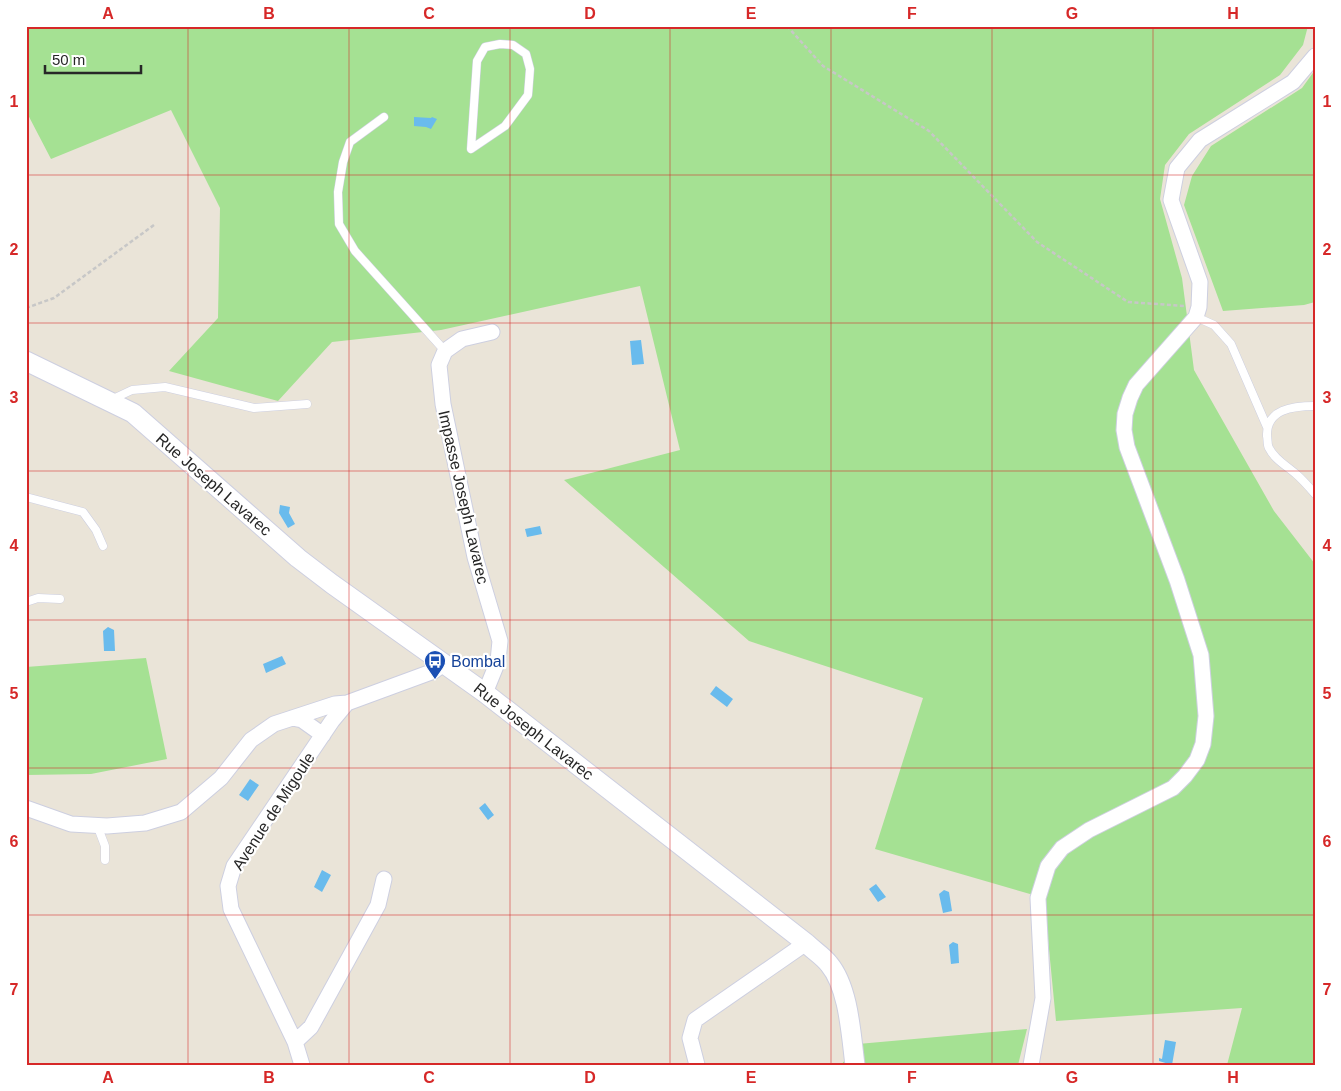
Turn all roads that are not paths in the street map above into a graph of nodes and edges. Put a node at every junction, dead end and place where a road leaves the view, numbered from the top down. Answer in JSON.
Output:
{"nodes":[{"id":1,"x":1315,"y":56,"type":"edge"},
{"id":2,"x":384,"y":116,"type":"dead end"},
{"id":3,"x":471,"y":149,"type":"joint"},
{"id":4,"x":1198,"y":312,"type":"junction"},
{"id":5,"x":492,"y":332,"type":"dead end"},
{"id":6,"x":445,"y":351,"type":"junction"},
{"id":7,"x":26,"y":361,"type":"edge"},
{"id":8,"x":112,"y":403,"type":"junction"},
{"id":9,"x":307,"y":404,"type":"dead end"},
{"id":10,"x":1315,"y":406,"type":"edge"},
{"id":11,"x":1267,"y":427,"type":"junction"},
{"id":12,"x":1315,"y":494,"type":"edge"},
{"id":13,"x":26,"y":497,"type":"edge"},
{"id":14,"x":104,"y":546,"type":"dead end"},
{"id":15,"x":60,"y":599,"type":"dead end"},
{"id":16,"x":26,"y":602,"type":"edge"},
{"id":17,"x":445,"y":663,"type":"junction"},
{"id":18,"x":485,"y":693,"type":"junction"},
{"id":19,"x":348,"y":703,"type":"junction"},
{"id":20,"x":292,"y":718,"type":"junction"},
{"id":21,"x":323,"y":735,"type":"junction"},
{"id":22,"x":26,"y":808,"type":"edge"},
{"id":23,"x":97,"y":825,"type":"junction"},
{"id":24,"x":105,"y":860,"type":"dead end"},
{"id":25,"x":384,"y":879,"type":"dead end"},
{"id":26,"x":806,"y":943,"type":"junction"},
{"id":27,"x":295,"y":1042,"type":"junction"},
{"id":28,"x":302,"y":1065,"type":"edge"},
{"id":29,"x":697,"y":1065,"type":"edge"},
{"id":30,"x":855,"y":1065,"type":"edge"},
{"id":31,"x":1031,"y":1065,"type":"edge"}],
"edges":[{"from":1,"to":4,"type":"street"},
{"from":2,"to":6,"type":"lane"},
{"from":3,"to":3,"type":"lane"},
{"from":4,"to":11,"type":"lane"},
{"from":4,"to":31,"type":"street"},
{"from":5,"to":6,"type":"street"},
{"from":6,"to":18,"type":"street","name":"Impasse Joseph Lavarec"},
{"from":7,"to":8,"type":"street","name":"Rue Joseph Lavarec"},
{"from":8,"to":9,"type":"lane"},
{"from":8,"to":17,"type":"street","name":"Rue Joseph Lavarec"},
{"from":10,"to":11,"type":"lane"},
{"from":11,"to":12,"type":"lane"},
{"from":13,"to":14,"type":"lane"},
{"from":15,"to":16,"type":"lane"},
{"from":17,"to":18,"type":"street","name":"Rue Joseph Lavarec"},
{"from":17,"to":19,"type":"street"},
{"from":18,"to":26,"type":"street","name":"Rue Joseph Lavarec"},
{"from":19,"to":20,"type":"street"},
{"from":19,"to":21,"type":"street","name":"Avenue de Migoule"},
{"from":20,"to":21,"type":"street"},
{"from":20,"to":23,"type":"street"},
{"from":21,"to":27,"type":"street","name":"Avenue de Migoule"},
{"from":22,"to":23,"type":"street"},
{"from":23,"to":24,"type":"lane"},
{"from":25,"to":27,"type":"street"},
{"from":26,"to":29,"type":"street"},
{"from":26,"to":30,"type":"street","name":"Rue Joseph Lavarec"},
{"from":27,"to":28,"type":"street","name":"Avenue de Migoule"}]}
